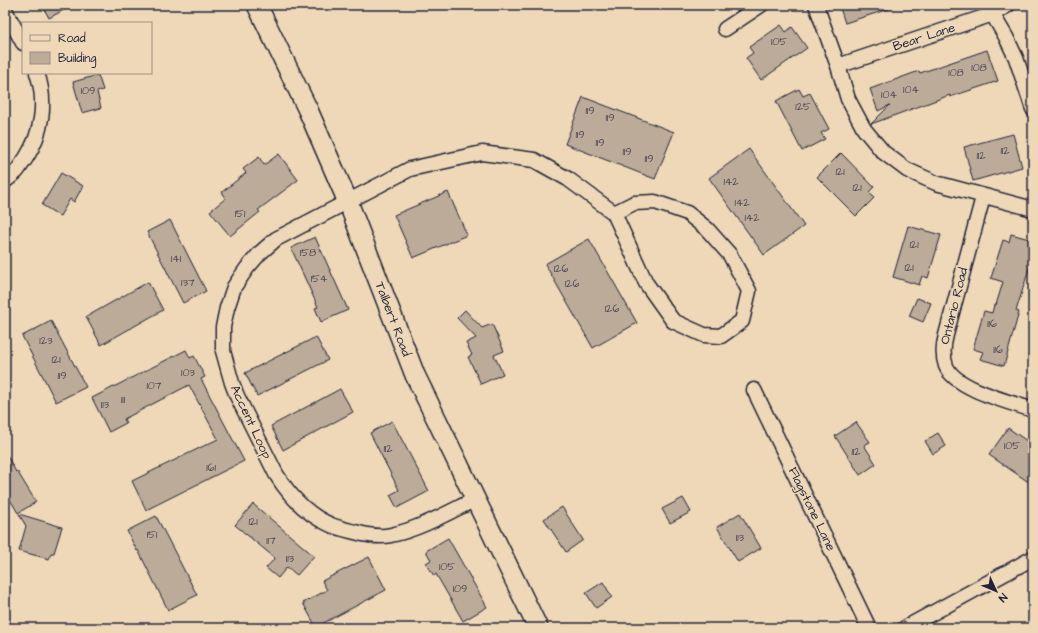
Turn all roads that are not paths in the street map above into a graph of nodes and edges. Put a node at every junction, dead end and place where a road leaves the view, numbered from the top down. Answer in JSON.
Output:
{"nodes":[{"id":1,"x":257,"y":5,"type":"edge"},
{"id":2,"x":761,"y":5,"type":"edge"},
{"id":3,"x":816,"y":5,"type":"edge"},
{"id":4,"x":1008,"y":5,"type":"edge"},
{"id":5,"x":5,"y":10,"type":"edge"},
{"id":6,"x":990,"y":10,"type":"edge"},
{"id":7,"x":725,"y":29,"type":"dead end"},
{"id":8,"x":22,"y":41,"type":"edge"},
{"id":9,"x":838,"y":66,"type":"junction"},
{"id":10,"x":37,"y":74,"type":"edge"},
{"id":11,"x":1033,"y":109,"type":"edge"},
{"id":12,"x":5,"y":181,"type":"edge"},
{"id":13,"x":983,"y":197,"type":"junction"},
{"id":14,"x":348,"y":202,"type":"junction"},
{"id":15,"x":1033,"y":209,"type":"edge"},
{"id":16,"x":614,"y":212,"type":"junction"},
{"id":17,"x":754,"y":390,"type":"dead end"},
{"id":18,"x":1033,"y":410,"type":"edge"},
{"id":19,"x":476,"y":500,"type":"junction"},
{"id":20,"x":1033,"y":558,"type":"edge"},
{"id":21,"x":538,"y":628,"type":"edge"},
{"id":22,"x":869,"y":628,"type":"edge"},
{"id":23,"x":905,"y":628,"type":"edge"}],
"edges":[{"from":1,"to":14,"type":"street","name":"Talbert Road"},
{"from":2,"to":7,"type":"street"},
{"from":3,"to":9,"type":"street"},
{"from":4,"to":6,"type":"street","name":"Bear Lane"},
{"from":5,"to":8,"type":"street"},
{"from":6,"to":9,"type":"street","name":"Bear Lane"},
{"from":6,"to":11,"type":"street"},
{"from":9,"to":13,"type":"street"},
{"from":10,"to":12,"type":"street"},
{"from":13,"to":15,"type":"street"},
{"from":13,"to":18,"type":"street","name":"Ontario Road"},
{"from":14,"to":16,"type":"street","name":"Accent Loop"},
{"from":14,"to":19,"type":"street","name":"Talbert Road"},
{"from":14,"to":19,"type":"street","name":"Accent Loop"},
{"from":16,"to":16,"type":"street"},
{"from":17,"to":22,"type":"street","name":"Flagstone Lane"},
{"from":19,"to":21,"type":"street","name":"Talbert Road"},
{"from":20,"to":23,"type":"street"}]}
